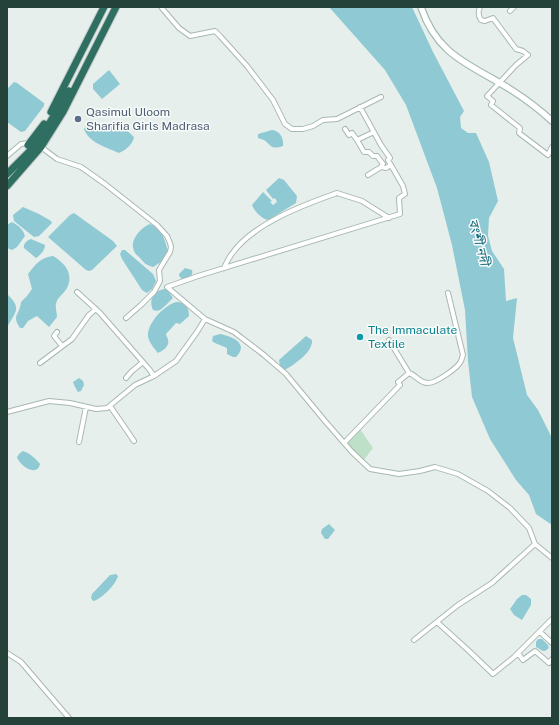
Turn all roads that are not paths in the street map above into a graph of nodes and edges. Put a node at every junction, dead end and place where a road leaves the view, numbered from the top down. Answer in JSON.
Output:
{"nodes":[{"id":1,"x":104,"y":7,"type":"edge"},
{"id":2,"x":111,"y":7,"type":"edge"},
{"id":3,"x":116,"y":7,"type":"edge"},
{"id":4,"x":161,"y":7,"type":"edge"},
{"id":5,"x":421,"y":7,"type":"edge"},
{"id":6,"x":480,"y":7,"type":"edge"},
{"id":7,"x":514,"y":7,"type":"edge"},
{"id":8,"x":510,"y":11,"type":"dead end"},
{"id":9,"x":499,"y":83,"type":"junction"},
{"id":10,"x":381,"y":96,"type":"dead end"},
{"id":11,"x":360,"y":108,"type":"junction"},
{"id":12,"x":552,"y":121,"type":"edge"},
{"id":13,"x":345,"y":129,"type":"dead end"},
{"id":14,"x":374,"y":132,"type":"junction"},
{"id":15,"x":357,"y":140,"type":"junction"},
{"id":16,"x":30,"y":143,"type":"junction"},
{"id":17,"x":552,"y":146,"type":"edge"},
{"id":18,"x":41,"y":147,"type":"junction"},
{"id":19,"x":7,"y":156,"type":"edge"},
{"id":20,"x":12,"y":165,"type":"edge"},
{"id":21,"x":391,"y":165,"type":"junction"},
{"id":22,"x":381,"y":168,"type":"junction"},
{"id":23,"x":7,"y":174,"type":"edge"},
{"id":24,"x":368,"y":175,"type":"dead end"},
{"id":25,"x":7,"y":186,"type":"edge"},
{"id":26,"x":389,"y":218,"type":"junction"},
{"id":27,"x":223,"y":269,"type":"junction"},
{"id":28,"x":160,"y":281,"type":"junction"},
{"id":29,"x":167,"y":287,"type":"junction"},
{"id":30,"x":77,"y":292,"type":"dead end"},
{"id":31,"x":448,"y":293,"type":"dead end"},
{"id":32,"x":96,"y":309,"type":"junction"},
{"id":33,"x":126,"y":318,"type":"dead end"},
{"id":34,"x":205,"y":319,"type":"junction"},
{"id":35,"x":58,"y":332,"type":"dead end"},
{"id":36,"x":389,"y":340,"type":"dead end"},
{"id":37,"x":62,"y":346,"type":"junction"},
{"id":38,"x":143,"y":362,"type":"junction"},
{"id":39,"x":40,"y":363,"type":"dead end"},
{"id":40,"x":409,"y":373,"type":"junction"},
{"id":41,"x":154,"y":376,"type":"junction"},
{"id":42,"x":126,"y":378,"type":"dead end"},
{"id":43,"x":110,"y":406,"type":"junction"},
{"id":44,"x":86,"y":407,"type":"junction"},
{"id":45,"x":7,"y":412,"type":"edge"},
{"id":46,"x":134,"y":440,"type":"dead end"},
{"id":47,"x":79,"y":442,"type":"dead end"},
{"id":48,"x":344,"y":443,"type":"junction"},
{"id":49,"x":535,"y":544,"type":"junction"},
{"id":50,"x":552,"y":558,"type":"edge"},
{"id":51,"x":552,"y":619,"type":"edge"},
{"id":52,"x":437,"y":622,"type":"junction"},
{"id":53,"x":540,"y":632,"type":"junction"},
{"id":54,"x":414,"y":640,"type":"dead end"},
{"id":55,"x":552,"y":643,"type":"edge"},
{"id":56,"x":7,"y":653,"type":"edge"},
{"id":57,"x":518,"y":654,"type":"junction"},
{"id":58,"x":552,"y":659,"type":"edge"},
{"id":59,"x":69,"y":718,"type":"edge"}],
"edges":[{"from":1,"to":16,"type":"highway"},
{"from":2,"to":20,"type":"highway"},
{"from":3,"to":18,"type":"highway"},
{"from":4,"to":11,"type":"street"},
{"from":5,"to":9,"type":"street"},
{"from":6,"to":9,"type":"street"},
{"from":7,"to":8,"type":"street"},
{"from":9,"to":12,"type":"street"},
{"from":9,"to":17,"type":"street"},
{"from":10,"to":11,"type":"street"},
{"from":11,"to":14,"type":"street"},
{"from":13,"to":15,"type":"street"},
{"from":14,"to":15,"type":"street"},
{"from":14,"to":21,"type":"street"},
{"from":15,"to":22,"type":"street"},
{"from":16,"to":19,"type":"street"},
{"from":16,"to":20,"type":"highway"},
{"from":18,"to":25,"type":"highway"},
{"from":18,"to":28,"type":"street"},
{"from":20,"to":23,"type":"highway"},
{"from":21,"to":22,"type":"street"},
{"from":21,"to":26,"type":"street"},
{"from":22,"to":24,"type":"street"},
{"from":26,"to":27,"type":"street"},
{"from":26,"to":27,"type":"street"},
{"from":27,"to":29,"type":"street"},
{"from":28,"to":29,"type":"street"},
{"from":28,"to":33,"type":"street"},
{"from":29,"to":34,"type":"street"},
{"from":30,"to":32,"type":"street"},
{"from":31,"to":40,"type":"street"},
{"from":32,"to":37,"type":"street"},
{"from":32,"to":38,"type":"street"},
{"from":34,"to":41,"type":"street"},
{"from":34,"to":48,"type":"street"},
{"from":35,"to":37,"type":"street"},
{"from":36,"to":40,"type":"street"},
{"from":37,"to":39,"type":"street"},
{"from":38,"to":41,"type":"street"},
{"from":38,"to":42,"type":"street"},
{"from":40,"to":48,"type":"street"},
{"from":41,"to":43,"type":"street"},
{"from":43,"to":44,"type":"street"},
{"from":43,"to":46,"type":"street"},
{"from":44,"to":45,"type":"street"},
{"from":44,"to":47,"type":"street"},
{"from":48,"to":49,"type":"street"},
{"from":49,"to":50,"type":"street"},
{"from":49,"to":52,"type":"street"},
{"from":51,"to":53,"type":"street"},
{"from":52,"to":54,"type":"street"},
{"from":52,"to":57,"type":"street"},
{"from":53,"to":55,"type":"street"},
{"from":53,"to":57,"type":"street"},
{"from":56,"to":59,"type":"street"},
{"from":57,"to":58,"type":"street"}]}
